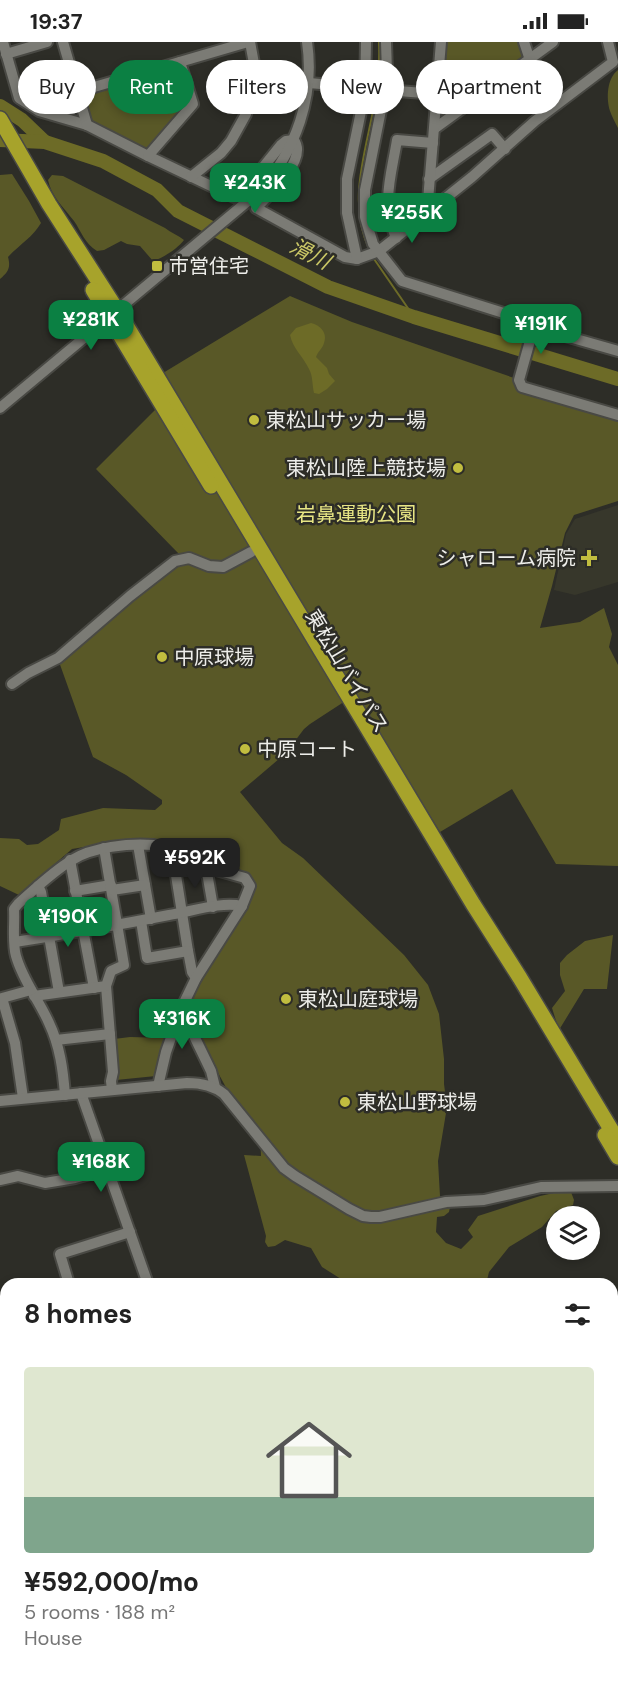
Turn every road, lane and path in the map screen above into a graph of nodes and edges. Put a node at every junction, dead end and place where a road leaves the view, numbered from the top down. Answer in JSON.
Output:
{"nodes":[{"id":1,"x":3,"y":42,"type":"edge"},
{"id":2,"x":47,"y":42,"type":"edge"},
{"id":3,"x":63,"y":42,"type":"edge"},
{"id":4,"x":249,"y":42,"type":"edge"},
{"id":5,"x":307,"y":42,"type":"edge"},
{"id":6,"x":366,"y":42,"type":"edge"},
{"id":7,"x":386,"y":42,"type":"edge"},
{"id":8,"x":441,"y":42,"type":"edge"},
{"id":9,"x":524,"y":42,"type":"edge"},
{"id":10,"x":553,"y":42,"type":"edge"},
{"id":11,"x":608,"y":42,"type":"edge"},
{"id":12,"x":6,"y":54,"type":"junction"},
{"id":13,"x":68,"y":60,"type":"edge"},
{"id":14,"x":187,"y":60,"type":"edge"},
{"id":15,"x":366,"y":60,"type":"edge"},
{"id":16,"x":387,"y":60,"type":"edge"},
{"id":17,"x":439,"y":60,"type":"edge"},
{"id":18,"x":530,"y":60,"type":"joint"},
{"id":19,"x":309,"y":83,"type":"junction"},
{"id":20,"x":320,"y":84,"type":"edge"},
{"id":21,"x":84,"y":114,"type":"edge"},
{"id":22,"x":184,"y":114,"type":"edge"},
{"id":23,"x":360,"y":114,"type":"edge"},
{"id":24,"x":380,"y":114,"type":"edge"},
{"id":25,"x":435,"y":114,"type":"edge"},
{"id":26,"x":455,"y":114,"type":"edge"},
{"id":27,"x":0,"y":119,"type":"edge"},
{"id":28,"x":87,"y":125,"type":"junction"},
{"id":29,"x":434,"y":129,"type":"junction"},
{"id":30,"x":0,"y":136,"type":"edge"},
{"id":31,"x":294,"y":140,"type":"junction"},
{"id":32,"x":433,"y":143,"type":"junction"},
{"id":33,"x":505,"y":149,"type":"junction"},
{"id":34,"x":148,"y":156,"type":"junction"},
{"id":35,"x":191,"y":177,"type":"junction"},
{"id":36,"x":429,"y":179,"type":"junction"},
{"id":37,"x":46,"y":205,"type":"junction"},
{"id":38,"x":427,"y":213,"type":"junction"},
{"id":39,"x":396,"y":238,"type":"junction"},
{"id":40,"x":379,"y":251,"type":"junction"},
{"id":41,"x":359,"y":258,"type":"junction"},
{"id":42,"x":113,"y":313,"type":"junction"},
{"id":43,"x":534,"y":327,"type":"junction"},
{"id":44,"x":618,"y":351,"type":"edge"},
{"id":45,"x":0,"y":408,"type":"edge"},
{"id":46,"x":618,"y":415,"type":"edge"},
{"id":47,"x":251,"y":552,"type":"junction"},
{"id":48,"x":12,"y":684,"type":"dead end"},
{"id":49,"x":138,"y":845,"type":"junction"},
{"id":50,"x":104,"y":848,"type":"junction"},
{"id":51,"x":172,"y":850,"type":"junction"},
{"id":52,"x":70,"y":860,"type":"junction"},
{"id":53,"x":206,"y":867,"type":"junction"},
{"id":54,"x":144,"y":885,"type":"junction"},
{"id":55,"x":39,"y":886,"type":"junction"},
{"id":56,"x":112,"y":887,"type":"junction"},
{"id":57,"x":75,"y":891,"type":"junction"},
{"id":58,"x":242,"y":906,"type":"junction"},
{"id":59,"x":213,"y":907,"type":"junction"},
{"id":60,"x":182,"y":913,"type":"junction"},
{"id":61,"x":146,"y":920,"type":"junction"},
{"id":62,"x":117,"y":925,"type":"junction"},
{"id":63,"x":83,"y":931,"type":"junction"},
{"id":64,"x":50,"y":937,"type":"junction"},
{"id":65,"x":15,"y":942,"type":"junction"},
{"id":66,"x":188,"y":951,"type":"junction"},
{"id":67,"x":196,"y":978,"type":"junction"},
{"id":68,"x":106,"y":986,"type":"junction"},
{"id":69,"x":94,"y":988,"type":"junction"},
{"id":70,"x":59,"y":992,"type":"junction"},
{"id":71,"x":32,"y":993,"type":"junction"},
{"id":72,"x":181,"y":1009,"type":"junction"},
{"id":73,"x":110,"y":1034,"type":"junction"},
{"id":74,"x":56,"y":1040,"type":"junction"},
{"id":75,"x":158,"y":1086,"type":"junction"},
{"id":76,"x":215,"y":1088,"type":"junction"},
{"id":77,"x":112,"y":1090,"type":"junction"},
{"id":78,"x":81,"y":1093,"type":"junction"},
{"id":79,"x":65,"y":1095,"type":"junction"},
{"id":80,"x":23,"y":1098,"type":"junction"},
{"id":81,"x":0,"y":1101,"type":"edge"},
{"id":82,"x":618,"y":1141,"type":"edge"},
{"id":83,"x":618,"y":1156,"type":"edge"},
{"id":84,"x":108,"y":1169,"type":"junction"},
{"id":85,"x":0,"y":1180,"type":"edge"},
{"id":86,"x":618,"y":1186,"type":"edge"},
{"id":87,"x":130,"y":1232,"type":"junction"},
{"id":88,"x":67,"y":1278,"type":"edge"},
{"id":89,"x":146,"y":1278,"type":"edge"}],
"edges":[{"from":1,"to":12,"type":"street"},
{"from":2,"to":12,"type":"street"},
{"from":3,"to":13,"type":"street"},
{"from":4,"to":14,"type":"street"},
{"from":4,"to":35,"type":"street"},
{"from":5,"to":19,"type":"street"},
{"from":6,"to":15,"type":"street"},
{"from":7,"to":16,"type":"street"},
{"from":8,"to":17,"type":"street"},
{"from":9,"to":18,"type":"street"},
{"from":10,"to":18,"type":"street"},
{"from":11,"to":33,"type":"street"},
{"from":12,"to":28,"type":"street"},
{"from":19,"to":20,"type":"street"},
{"from":19,"to":31,"type":"street"},
{"from":21,"to":28,"type":"street"},
{"from":22,"to":34,"type":"street"},
{"from":23,"to":41,"type":"street"},
{"from":24,"to":40,"type":"street"},
{"from":25,"to":29,"type":"street"},
{"from":26,"to":29,"type":"street"},
{"from":27,"to":37,"type":"highway"},
{"from":28,"to":34,"type":"street"},
{"from":29,"to":32,"type":"street"},
{"from":30,"to":37,"type":"highway"},
{"from":31,"to":35,"type":"street"},
{"from":31,"to":41,"type":"street"},
{"from":31,"to":42,"type":"street"},
{"from":32,"to":36,"type":"street"},
{"from":32,"to":39,"type":"street"},
{"from":33,"to":36,"type":"street"},
{"from":33,"to":38,"type":"street"},
{"from":34,"to":35,"type":"street"},
{"from":36,"to":38,"type":"street"},
{"from":37,"to":42,"type":"highway","name":"東松山バイパス"},
{"from":38,"to":39,"type":"street"},
{"from":39,"to":40,"type":"street"},
{"from":40,"to":41,"type":"street"},
{"from":40,"to":43,"type":"street"},
{"from":42,"to":45,"type":"street"},
{"from":42,"to":47,"type":"highway","name":"東松山バイパス"},
{"from":42,"to":82,"type":"highway","name":"東松山バイパス"},
{"from":43,"to":44,"type":"street"},
{"from":43,"to":46,"type":"street"},
{"from":47,"to":48,"type":"street"},
{"from":47,"to":83,"type":"highway","name":"東松山バイパス"},
{"from":49,"to":50,"type":"street"},
{"from":49,"to":51,"type":"street"},
{"from":49,"to":54,"type":"street"},
{"from":50,"to":52,"type":"street"},
{"from":50,"to":56,"type":"street"},
{"from":51,"to":53,"type":"street"},
{"from":51,"to":60,"type":"street"},
{"from":52,"to":55,"type":"street"},
{"from":52,"to":57,"type":"street"},
{"from":53,"to":58,"type":"street"},
{"from":53,"to":59,"type":"street"},
{"from":54,"to":56,"type":"street"},
{"from":54,"to":61,"type":"street"},
{"from":55,"to":64,"type":"street"},
{"from":55,"to":65,"type":"street"},
{"from":56,"to":57,"type":"street"},
{"from":56,"to":62,"type":"street"},
{"from":57,"to":63,"type":"street"},
{"from":58,"to":59,"type":"street"},
{"from":58,"to":67,"type":"street"},
{"from":59,"to":60,"type":"street"},
{"from":60,"to":61,"type":"street"},
{"from":60,"to":66,"type":"street"},
{"from":61,"to":62,"type":"street"},
{"from":61,"to":66,"type":"street"},
{"from":62,"to":63,"type":"street"},
{"from":62,"to":68,"type":"street"},
{"from":63,"to":64,"type":"street"},
{"from":63,"to":69,"type":"street"},
{"from":64,"to":65,"type":"street"},
{"from":64,"to":70,"type":"street"},
{"from":65,"to":71,"type":"street"},
{"from":66,"to":67,"type":"street"},
{"from":67,"to":72,"type":"street"},
{"from":68,"to":69,"type":"street"},
{"from":68,"to":73,"type":"street"},
{"from":69,"to":70,"type":"street"},
{"from":70,"to":71,"type":"street"},
{"from":71,"to":74,"type":"street"},
{"from":71,"to":80,"type":"street"},
{"from":72,"to":75,"type":"street"},
{"from":72,"to":76,"type":"street"},
{"from":73,"to":74,"type":"street"},
{"from":73,"to":77,"type":"street"},
{"from":74,"to":79,"type":"street"},
{"from":75,"to":76,"type":"street"},
{"from":75,"to":77,"type":"street"},
{"from":76,"to":86,"type":"street"},
{"from":77,"to":78,"type":"street"},
{"from":78,"to":79,"type":"street"},
{"from":78,"to":84,"type":"street"},
{"from":79,"to":80,"type":"street"},
{"from":80,"to":81,"type":"street"},
{"from":84,"to":85,"type":"street"},
{"from":84,"to":87,"type":"street"},
{"from":87,"to":88,"type":"street"},
{"from":87,"to":89,"type":"street"}]}
